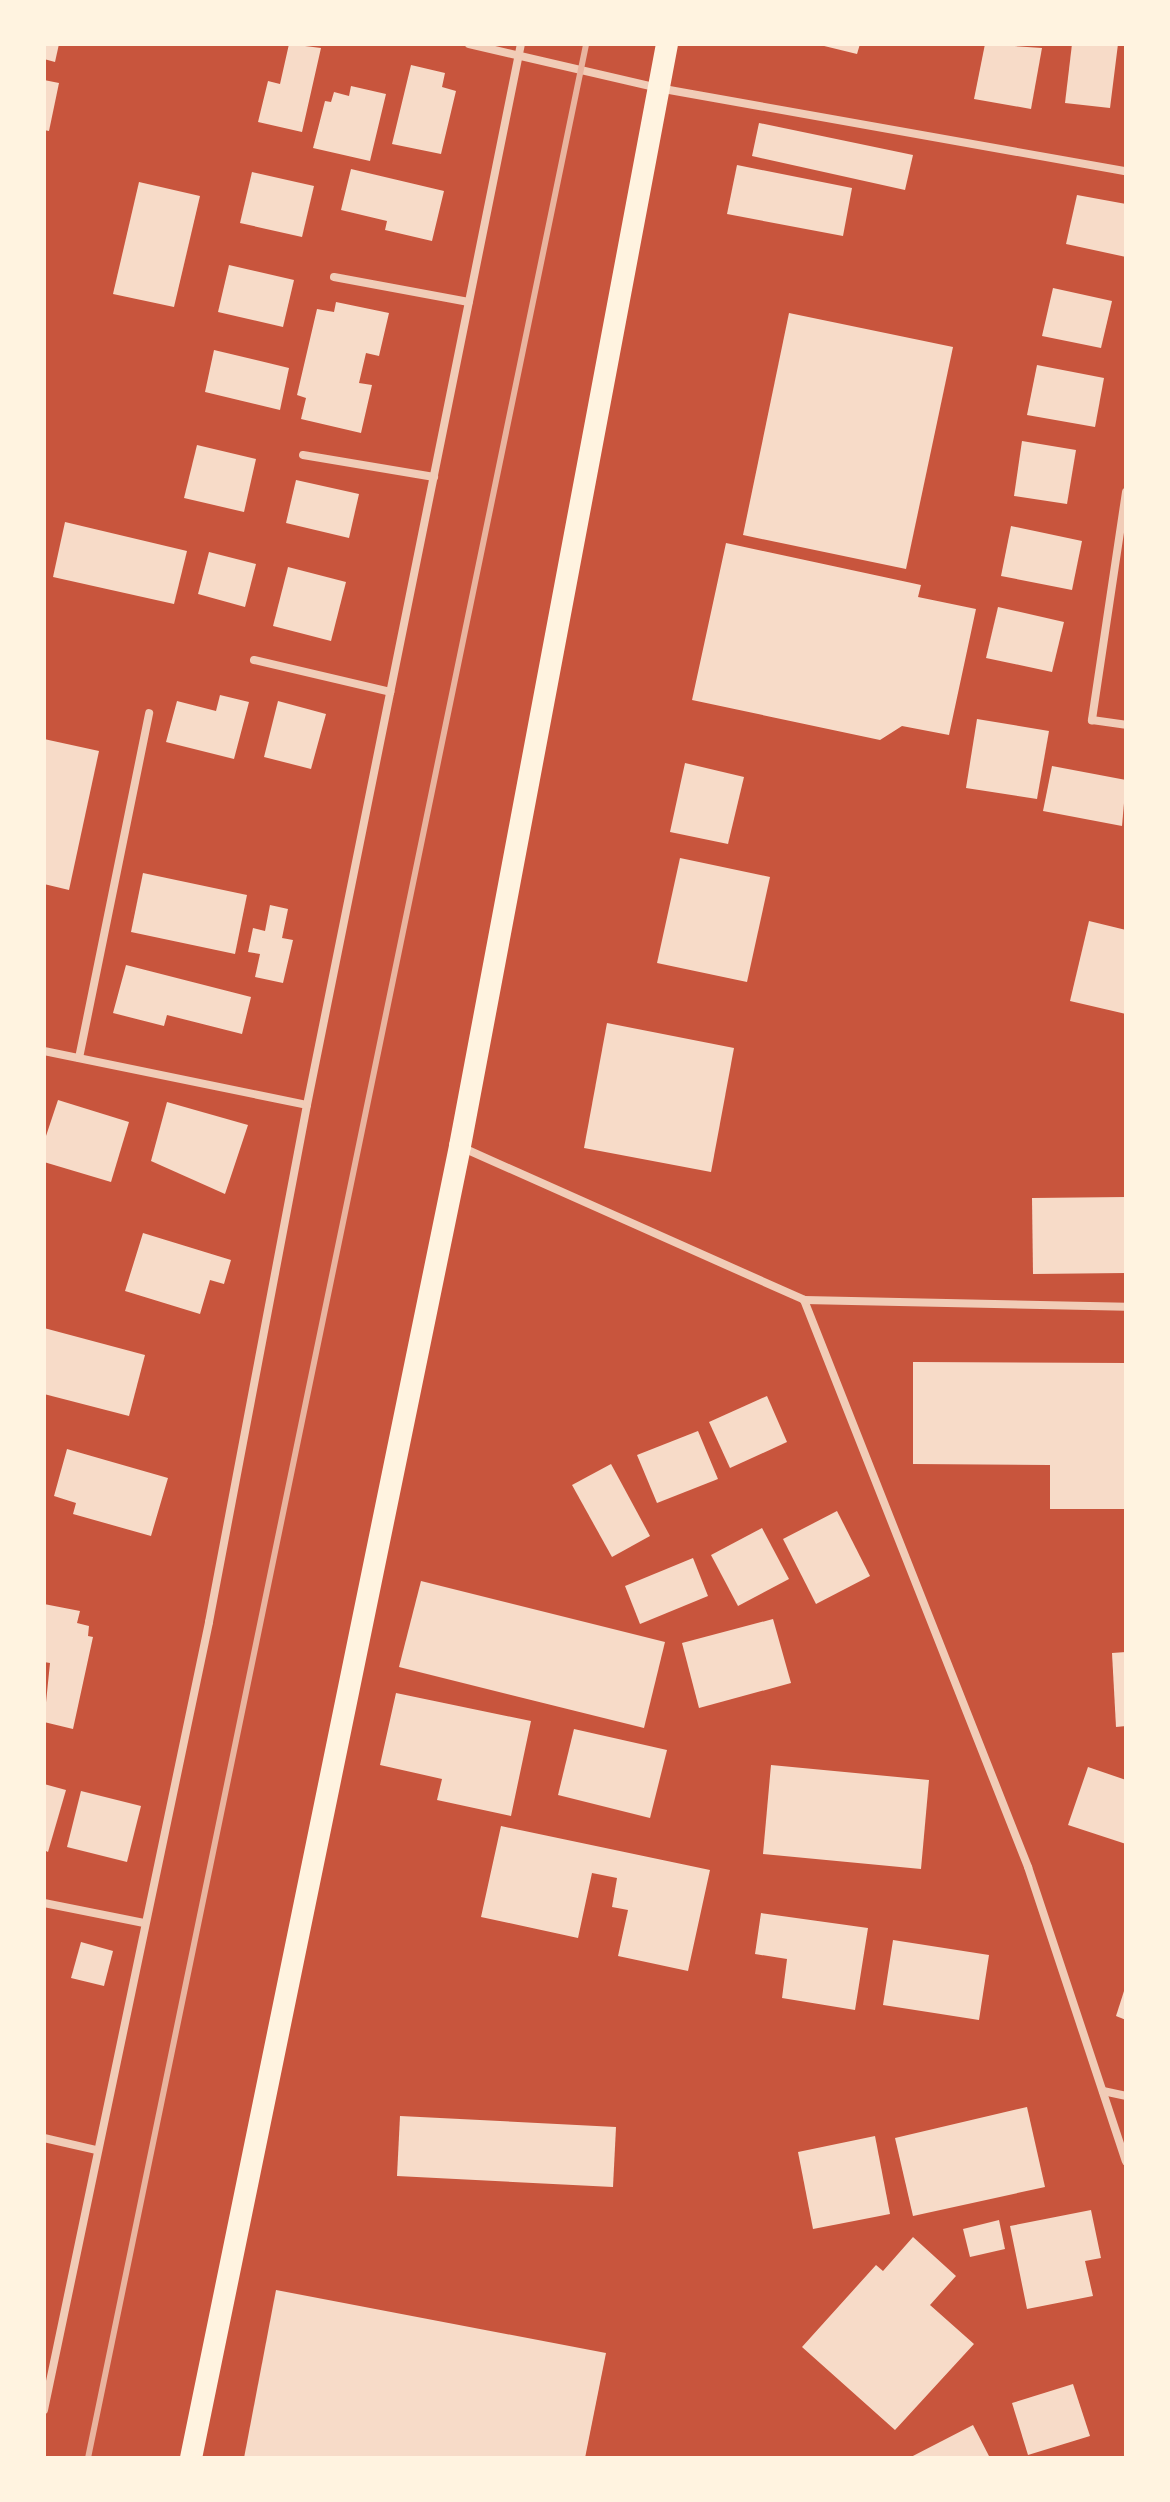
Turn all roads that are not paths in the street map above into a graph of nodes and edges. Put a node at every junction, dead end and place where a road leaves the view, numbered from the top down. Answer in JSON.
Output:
{"nodes":[{"id":1,"x":469,"y":44,"type":"edge"},
{"id":2,"x":521,"y":44,"type":"edge"},
{"id":3,"x":667,"y":44,"type":"edge"},
{"id":4,"x":519,"y":55,"type":"junction"},
{"id":5,"x":658,"y":88,"type":"junction"},
{"id":6,"x":1126,"y":171,"type":"edge"},
{"id":7,"x":334,"y":277,"type":"dead end"},
{"id":8,"x":469,"y":302,"type":"junction"},
{"id":9,"x":303,"y":455,"type":"dead end"},
{"id":10,"x":434,"y":477,"type":"junction"},
{"id":11,"x":1126,"y":492,"type":"edge"},
{"id":12,"x":254,"y":660,"type":"dead end"},
{"id":13,"x":390,"y":692,"type":"junction"},
{"id":14,"x":149,"y":713,"type":"dead end"},
{"id":15,"x":1126,"y":725,"type":"edge"},
{"id":16,"x":44,"y":1051,"type":"edge"},
{"id":17,"x":79,"y":1058,"type":"junction"},
{"id":18,"x":307,"y":1105,"type":"junction"},
{"id":19,"x":460,"y":1146,"type":"junction"},
{"id":20,"x":804,"y":1300,"type":"junction"},
{"id":21,"x":1126,"y":1307,"type":"edge"},
{"id":22,"x":44,"y":1903,"type":"edge"},
{"id":23,"x":144,"y":1923,"type":"junction"},
{"id":24,"x":1103,"y":2091,"type":"junction"},
{"id":25,"x":1126,"y":2096,"type":"edge"},
{"id":26,"x":44,"y":2138,"type":"edge"},
{"id":27,"x":96,"y":2150,"type":"junction"},
{"id":28,"x":1126,"y":2161,"type":"edge"},
{"id":29,"x":44,"y":2410,"type":"edge"},
{"id":30,"x":191,"y":2458,"type":"edge"}],
"edges":[{"from":1,"to":4,"type":"street"},
{"from":2,"to":4,"type":"street"},
{"from":3,"to":5,"type":"highway"},
{"from":4,"to":5,"type":"street"},
{"from":4,"to":8,"type":"street"},
{"from":5,"to":6,"type":"street"},
{"from":5,"to":19,"type":"highway"},
{"from":7,"to":8,"type":"street"},
{"from":8,"to":10,"type":"street"},
{"from":9,"to":10,"type":"street"},
{"from":10,"to":13,"type":"street"},
{"from":11,"to":15,"type":"street"},
{"from":12,"to":13,"type":"street"},
{"from":13,"to":18,"type":"street"},
{"from":14,"to":17,"type":"street"},
{"from":16,"to":17,"type":"street"},
{"from":17,"to":18,"type":"street"},
{"from":18,"to":23,"type":"street"},
{"from":19,"to":20,"type":"street"},
{"from":19,"to":30,"type":"highway"},
{"from":20,"to":21,"type":"street"},
{"from":20,"to":24,"type":"street"},
{"from":22,"to":23,"type":"street"},
{"from":23,"to":27,"type":"street"},
{"from":24,"to":25,"type":"street"},
{"from":24,"to":28,"type":"street"},
{"from":26,"to":27,"type":"street"},
{"from":27,"to":29,"type":"street"}]}
